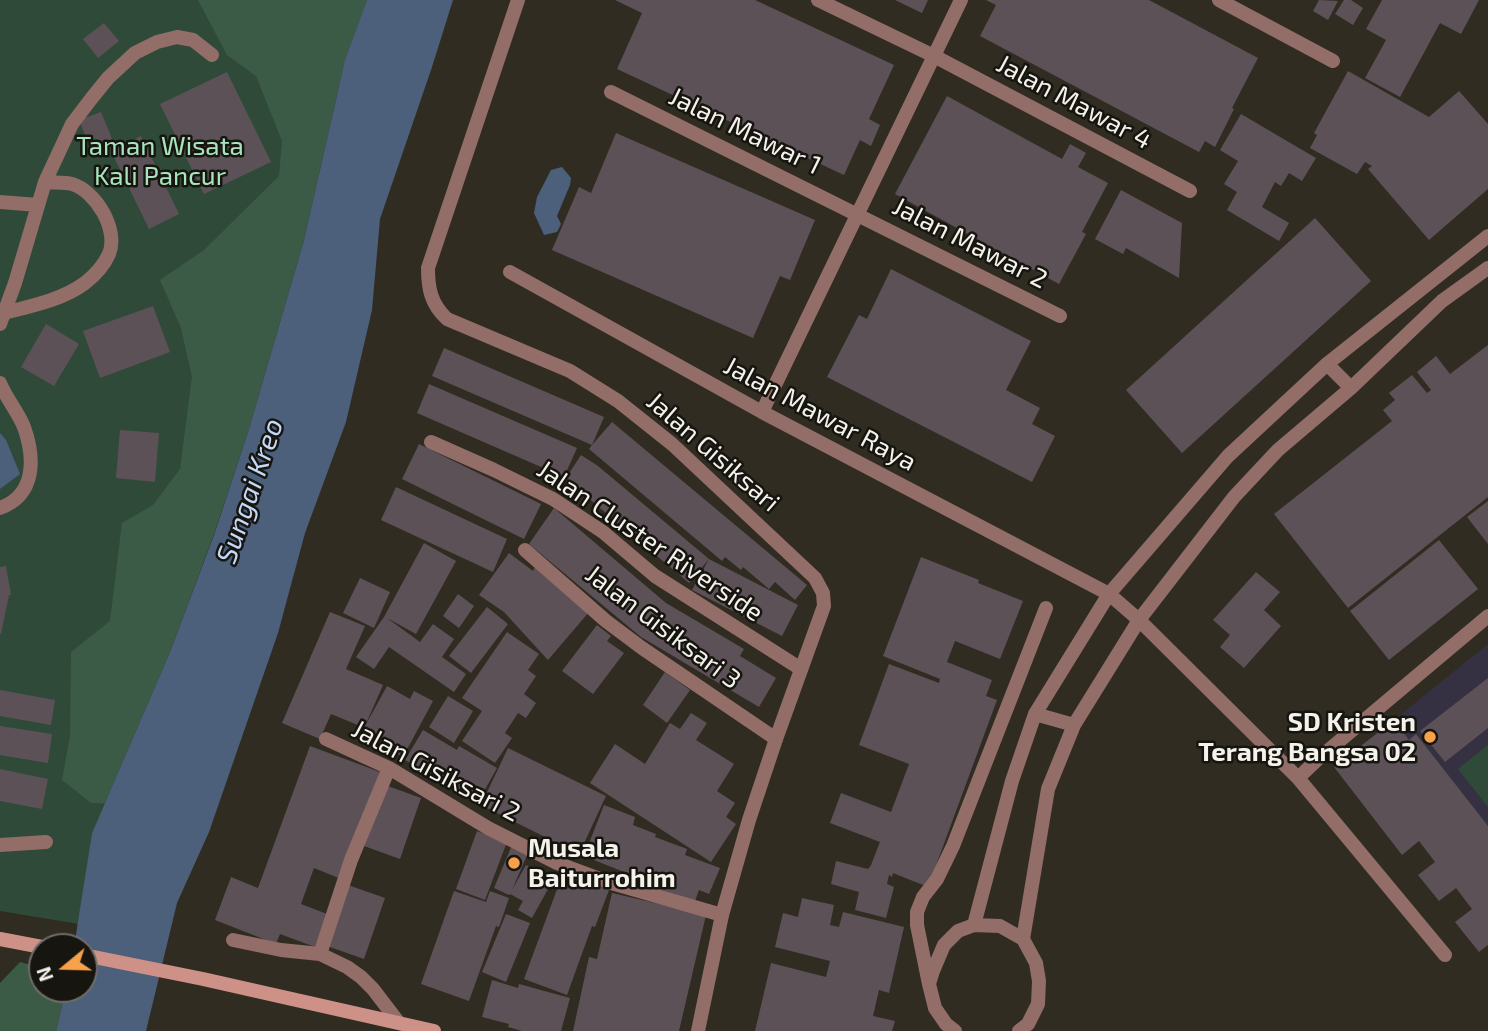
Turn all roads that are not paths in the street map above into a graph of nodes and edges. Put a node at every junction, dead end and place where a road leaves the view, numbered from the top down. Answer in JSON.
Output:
{"nodes":[{"id":1,"x":518,"y":0,"type":"edge"},
{"id":2,"x":818,"y":0,"type":"edge"},
{"id":3,"x":961,"y":0,"type":"edge"},
{"id":4,"x":1219,"y":0,"type":"edge"},
{"id":5,"x":212,"y":55,"type":"dead end"},
{"id":6,"x":934,"y":56,"type":"junction"},
{"id":7,"x":1333,"y":61,"type":"dead end"},
{"id":8,"x":611,"y":92,"type":"dead end"},
{"id":9,"x":45,"y":182,"type":"junction"},
{"id":10,"x":1190,"y":191,"type":"dead end"},
{"id":11,"x":0,"y":202,"type":"edge"},
{"id":12,"x":38,"y":205,"type":"junction"},
{"id":13,"x":857,"y":214,"type":"junction"},
{"id":14,"x":1488,"y":236,"type":"edge"},
{"id":15,"x":1488,"y":268,"type":"edge"},
{"id":16,"x":510,"y":272,"type":"dead end"},
{"id":17,"x":1060,"y":316,"type":"dead end"},
{"id":18,"x":2,"y":318,"type":"edge"},
{"id":19,"x":1327,"y":364,"type":"junction"},
{"id":20,"x":0,"y":383,"type":"edge"},
{"id":21,"x":1351,"y":388,"type":"junction"},
{"id":22,"x":762,"y":412,"type":"junction"},
{"id":23,"x":431,"y":442,"type":"dead end"},
{"id":24,"x":0,"y":508,"type":"edge"},
{"id":25,"x":525,"y":550,"type":"dead end"},
{"id":26,"x":1109,"y":594,"type":"junction"},
{"id":27,"x":1046,"y":608,"type":"dead end"},
{"id":28,"x":1488,"y":616,"type":"edge"},
{"id":29,"x":1139,"y":620,"type":"junction"},
{"id":30,"x":801,"y":669,"type":"junction"},
{"id":31,"x":1035,"y":714,"type":"junction"},
{"id":32,"x":1074,"y":725,"type":"junction"},
{"id":33,"x":326,"y":739,"type":"dead end"},
{"id":34,"x":776,"y":739,"type":"junction"},
{"id":35,"x":389,"y":768,"type":"junction"},
{"id":36,"x":1298,"y":778,"type":"junction"},
{"id":37,"x":46,"y":842,"type":"dead end"},
{"id":38,"x":0,"y":845,"type":"edge"},
{"id":39,"x":722,"y":915,"type":"junction"},
{"id":40,"x":974,"y":925,"type":"junction"},
{"id":41,"x":0,"y":939,"type":"edge"},
{"id":42,"x":1023,"y":939,"type":"junction"},
{"id":43,"x":233,"y":940,"type":"dead end"},
{"id":44,"x":28,"y":944,"type":"edge"},
{"id":45,"x":320,"y":954,"type":"junction"},
{"id":46,"x":1445,"y":955,"type":"dead end"},
{"id":47,"x":98,"y":959,"type":"edge"},
{"id":48,"x":929,"y":984,"type":"junction"},
{"id":49,"x":398,"y":1023,"type":"junction"},
{"id":50,"x":948,"y":1029,"type":"edge"},
{"id":51,"x":434,"y":1031,"type":"edge"},
{"id":52,"x":698,"y":1031,"type":"edge"},
{"id":53,"x":1019,"y":1031,"type":"edge"}],
"edges":[{"from":1,"to":30,"type":"street","name":"Jalan Gisiksari"},
{"from":2,"to":6,"type":"street","name":"Jalan Mawar 4"},
{"from":3,"to":6,"type":"street"},
{"from":4,"to":7,"type":"street"},
{"from":5,"to":9,"type":"street"},
{"from":6,"to":10,"type":"street","name":"Jalan Mawar 4"},
{"from":6,"to":13,"type":"street"},
{"from":8,"to":13,"type":"street","name":"Jalan Mawar 1"},
{"from":9,"to":12,"type":"street"},
{"from":9,"to":18,"type":"street"},
{"from":11,"to":12,"type":"street"},
{"from":12,"to":18,"type":"street"},
{"from":13,"to":17,"type":"street","name":"Jalan Mawar 2"},
{"from":13,"to":22,"type":"street"},
{"from":14,"to":19,"type":"street"},
{"from":15,"to":21,"type":"street"},
{"from":16,"to":22,"type":"street","name":"Jalan Mawar Raya"},
{"from":19,"to":21,"type":"street"},
{"from":19,"to":26,"type":"street"},
{"from":20,"to":24,"type":"street"},
{"from":21,"to":29,"type":"street"},
{"from":22,"to":26,"type":"street","name":"Jalan Mawar Raya"},
{"from":23,"to":30,"type":"street","name":"Jalan Cluster Riverside"},
{"from":25,"to":34,"type":"street","name":"Jalan Gisiksari 3"},
{"from":26,"to":29,"type":"street","name":"Jalan Mawar Raya"},
{"from":26,"to":31,"type":"street"},
{"from":27,"to":48,"type":"street"},
{"from":28,"to":36,"type":"street"},
{"from":29,"to":32,"type":"street"},
{"from":29,"to":36,"type":"street","name":"Jalan Mawar Raya"},
{"from":30,"to":34,"type":"street","name":"Jalan Gisiksari"},
{"from":31,"to":32,"type":"street"},
{"from":31,"to":40,"type":"street"},
{"from":32,"to":42,"type":"street"},
{"from":33,"to":35,"type":"street","name":"Jalan Gisiksari 2"},
{"from":34,"to":39,"type":"street","name":"Jalan Gisiksari"},
{"from":35,"to":39,"type":"street","name":"Jalan Gisiksari 2"},
{"from":35,"to":45,"type":"street"},
{"from":36,"to":46,"type":"street","name":"Jalan Mawar Raya"},
{"from":37,"to":38,"type":"street"},
{"from":39,"to":52,"type":"street","name":"Jalan Gisiksari"},
{"from":40,"to":42,"type":"street"},
{"from":40,"to":48,"type":"street"},
{"from":41,"to":44,"type":"main road"},
{"from":42,"to":53,"type":"street"},
{"from":43,"to":45,"type":"street"},
{"from":45,"to":49,"type":"street"},
{"from":47,"to":49,"type":"main road"},
{"from":48,"to":50,"type":"street"},
{"from":49,"to":51,"type":"main road"}]}
